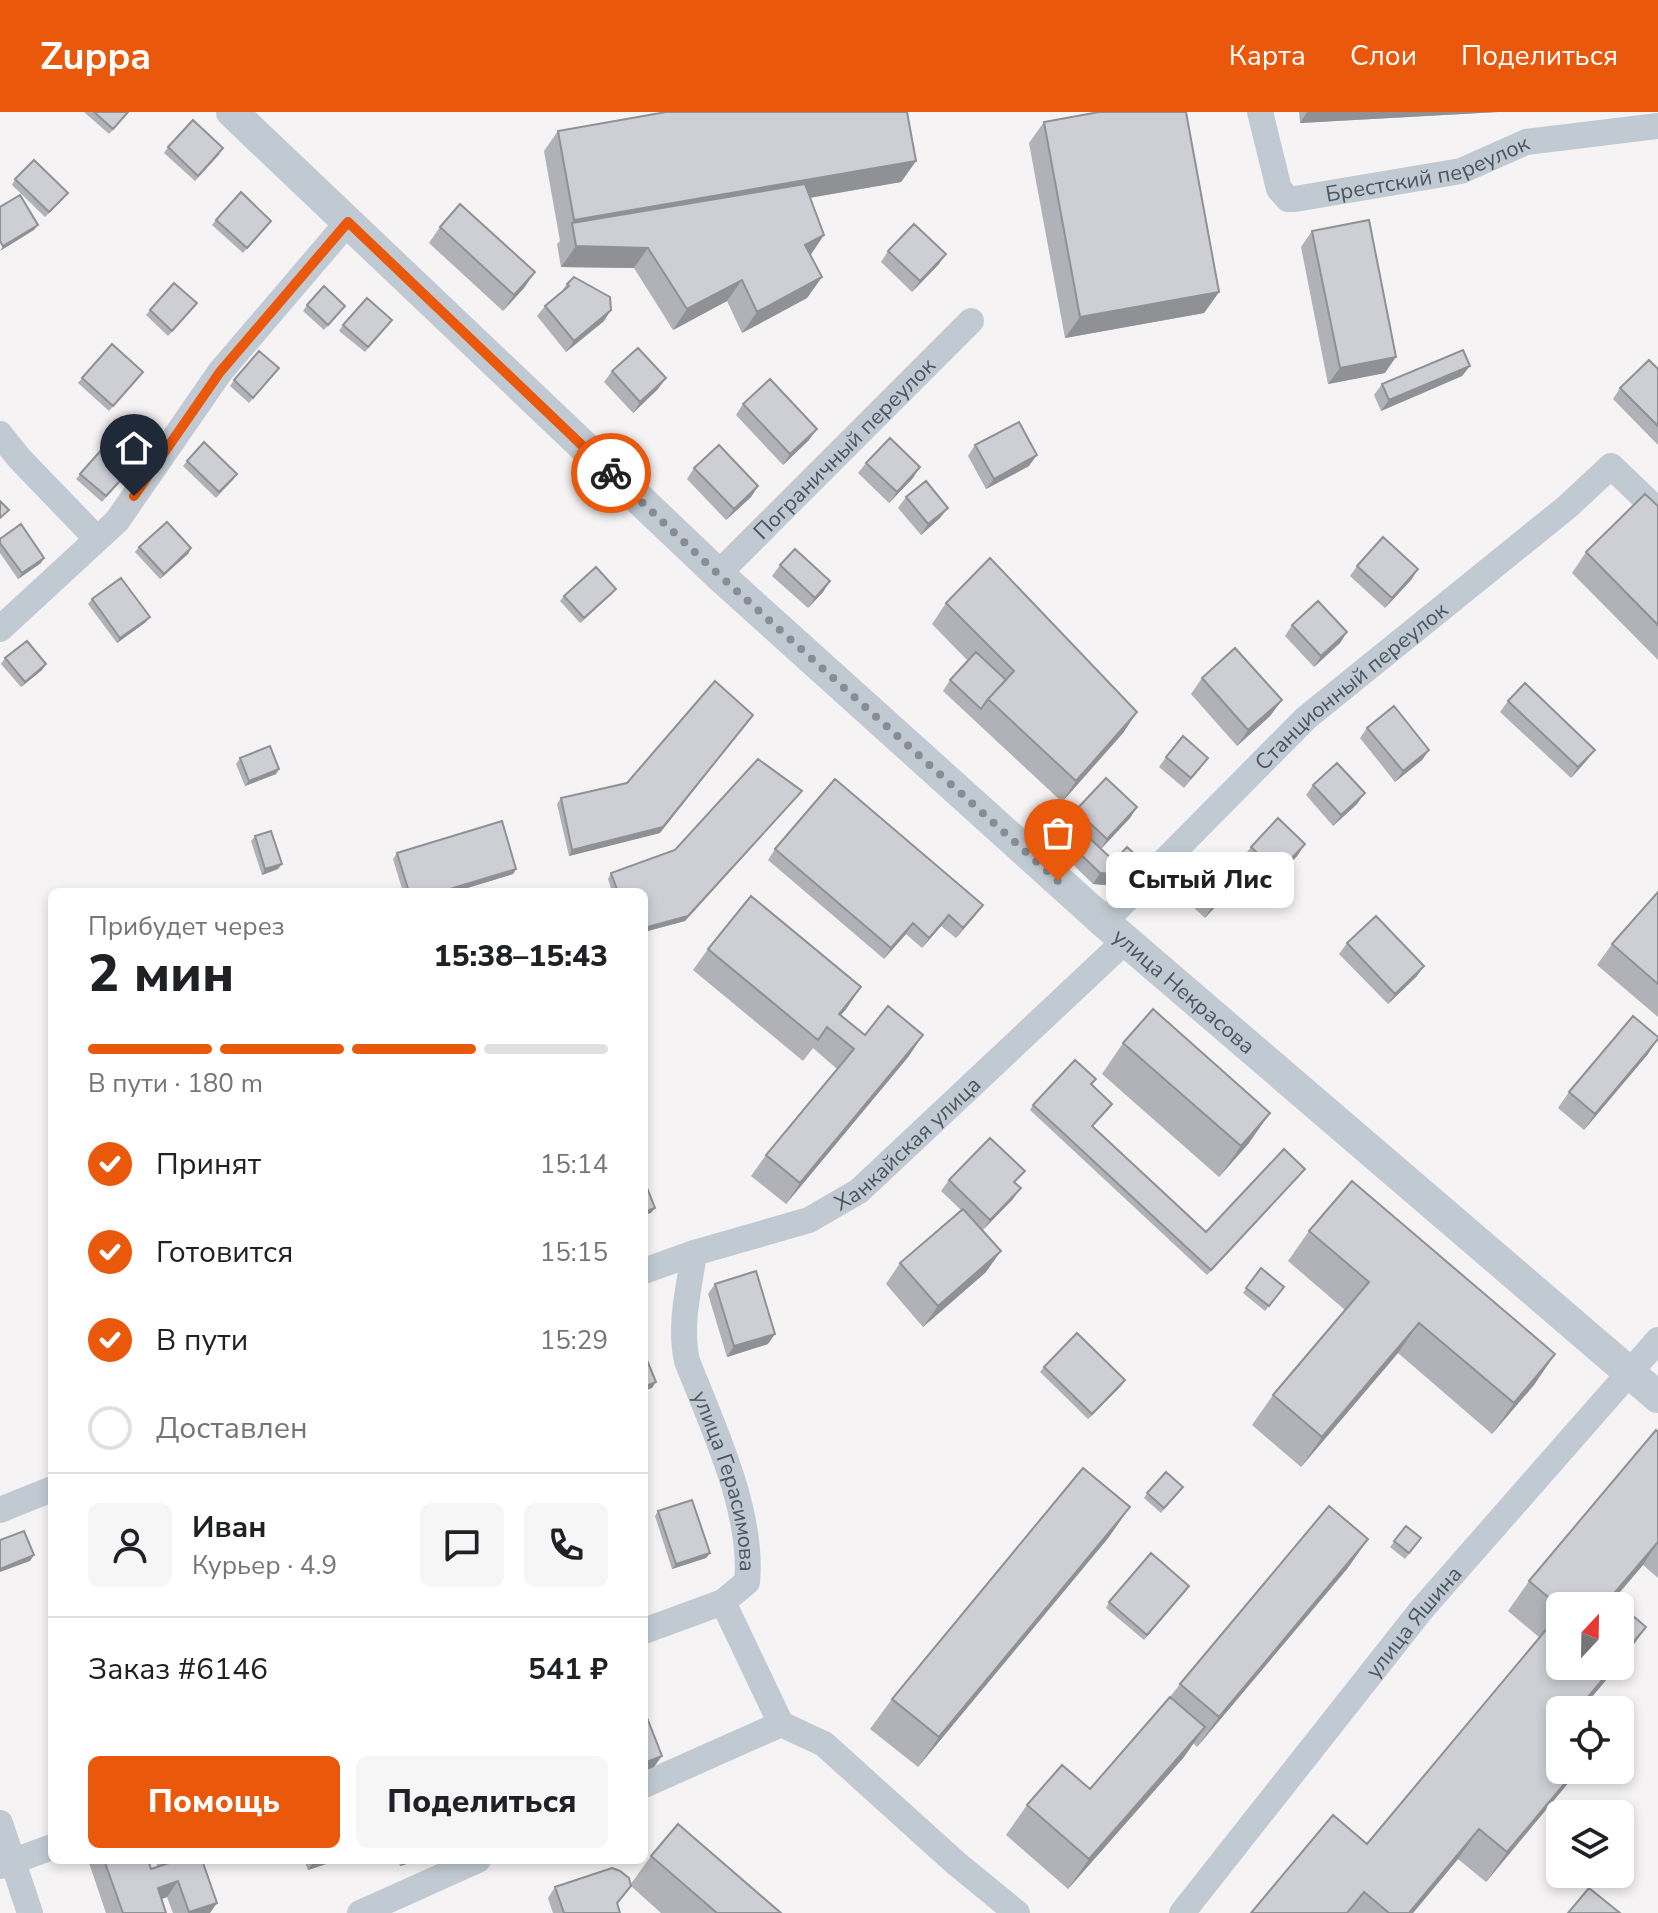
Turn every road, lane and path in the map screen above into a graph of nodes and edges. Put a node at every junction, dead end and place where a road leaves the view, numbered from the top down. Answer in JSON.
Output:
{"nodes":[{"id":1,"x":232,"y":112,"type":"edge"},
{"id":2,"x":1260,"y":112,"type":"edge"},
{"id":3,"x":1658,"y":126,"type":"edge"},
{"id":4,"x":348,"y":222,"type":"junction"},
{"id":5,"x":971,"y":321,"type":"dead end"},
{"id":6,"x":0,"y":434,"type":"edge"},
{"id":7,"x":1658,"y":511,"type":"edge"},
{"id":8,"x":97,"y":539,"type":"junction"},
{"id":9,"x":718,"y":574,"type":"junction"},
{"id":10,"x":0,"y":629,"type":"edge"},
{"id":11,"x":1115,"y":932,"type":"junction"},
{"id":12,"x":694,"y":1253,"type":"junction"},
{"id":13,"x":648,"y":1270,"type":"edge"},
{"id":14,"x":1658,"y":1340,"type":"edge"},
{"id":15,"x":1629,"y":1372,"type":"junction"},
{"id":16,"x":1658,"y":1397,"type":"edge"},
{"id":17,"x":48,"y":1491,"type":"edge"},
{"id":18,"x":0,"y":1510,"type":"edge"},
{"id":19,"x":723,"y":1602,"type":"junction"},
{"id":20,"x":648,"y":1630,"type":"edge"},
{"id":21,"x":781,"y":1724,"type":"junction"},
{"id":22,"x":648,"y":1783,"type":"edge"},
{"id":23,"x":0,"y":1823,"type":"edge"},
{"id":24,"x":48,"y":1848,"type":"edge"},
{"id":25,"x":7,"y":1863,"type":"edge"},
{"id":26,"x":469,"y":1864,"type":"edge"},
{"id":27,"x":30,"y":1913,"type":"edge"},
{"id":28,"x":360,"y":1913,"type":"edge"},
{"id":29,"x":1017,"y":1913,"type":"edge"},
{"id":30,"x":1182,"y":1913,"type":"edge"}],
"edges":[{"from":1,"to":4,"type":"street","name":"улица Некрасова"},
{"from":2,"to":3,"type":"street","name":"Брестский переулок"},
{"from":4,"to":8,"type":"street"},
{"from":4,"to":9,"type":"street","name":"улица Некрасова"},
{"from":5,"to":9,"type":"street","name":"Пограничный переулок"},
{"from":6,"to":8,"type":"street"},
{"from":7,"to":11,"type":"street","name":"Станционный переулок"},
{"from":8,"to":10,"type":"street"},
{"from":9,"to":11,"type":"street","name":"улица Некрасова"},
{"from":11,"to":12,"type":"street","name":"Ханкайская улица"},
{"from":11,"to":15,"type":"street","name":"улица Некрасова"},
{"from":12,"to":13,"type":"street","name":"Ханкайская улица"},
{"from":12,"to":19,"type":"street","name":"улица Герасимова"},
{"from":14,"to":15,"type":"street","name":"улица Яшина"},
{"from":15,"to":16,"type":"street","name":"улица Некрасова"},
{"from":15,"to":30,"type":"street","name":"улица Яшина"},
{"from":17,"to":18,"type":"street"},
{"from":19,"to":20,"type":"street"},
{"from":19,"to":21,"type":"street","name":"улица Герасимова"},
{"from":21,"to":22,"type":"street"},
{"from":21,"to":29,"type":"street"},
{"from":23,"to":25,"type":"street"},
{"from":24,"to":25,"type":"street"},
{"from":25,"to":27,"type":"street"},
{"from":26,"to":28,"type":"street"}]}
